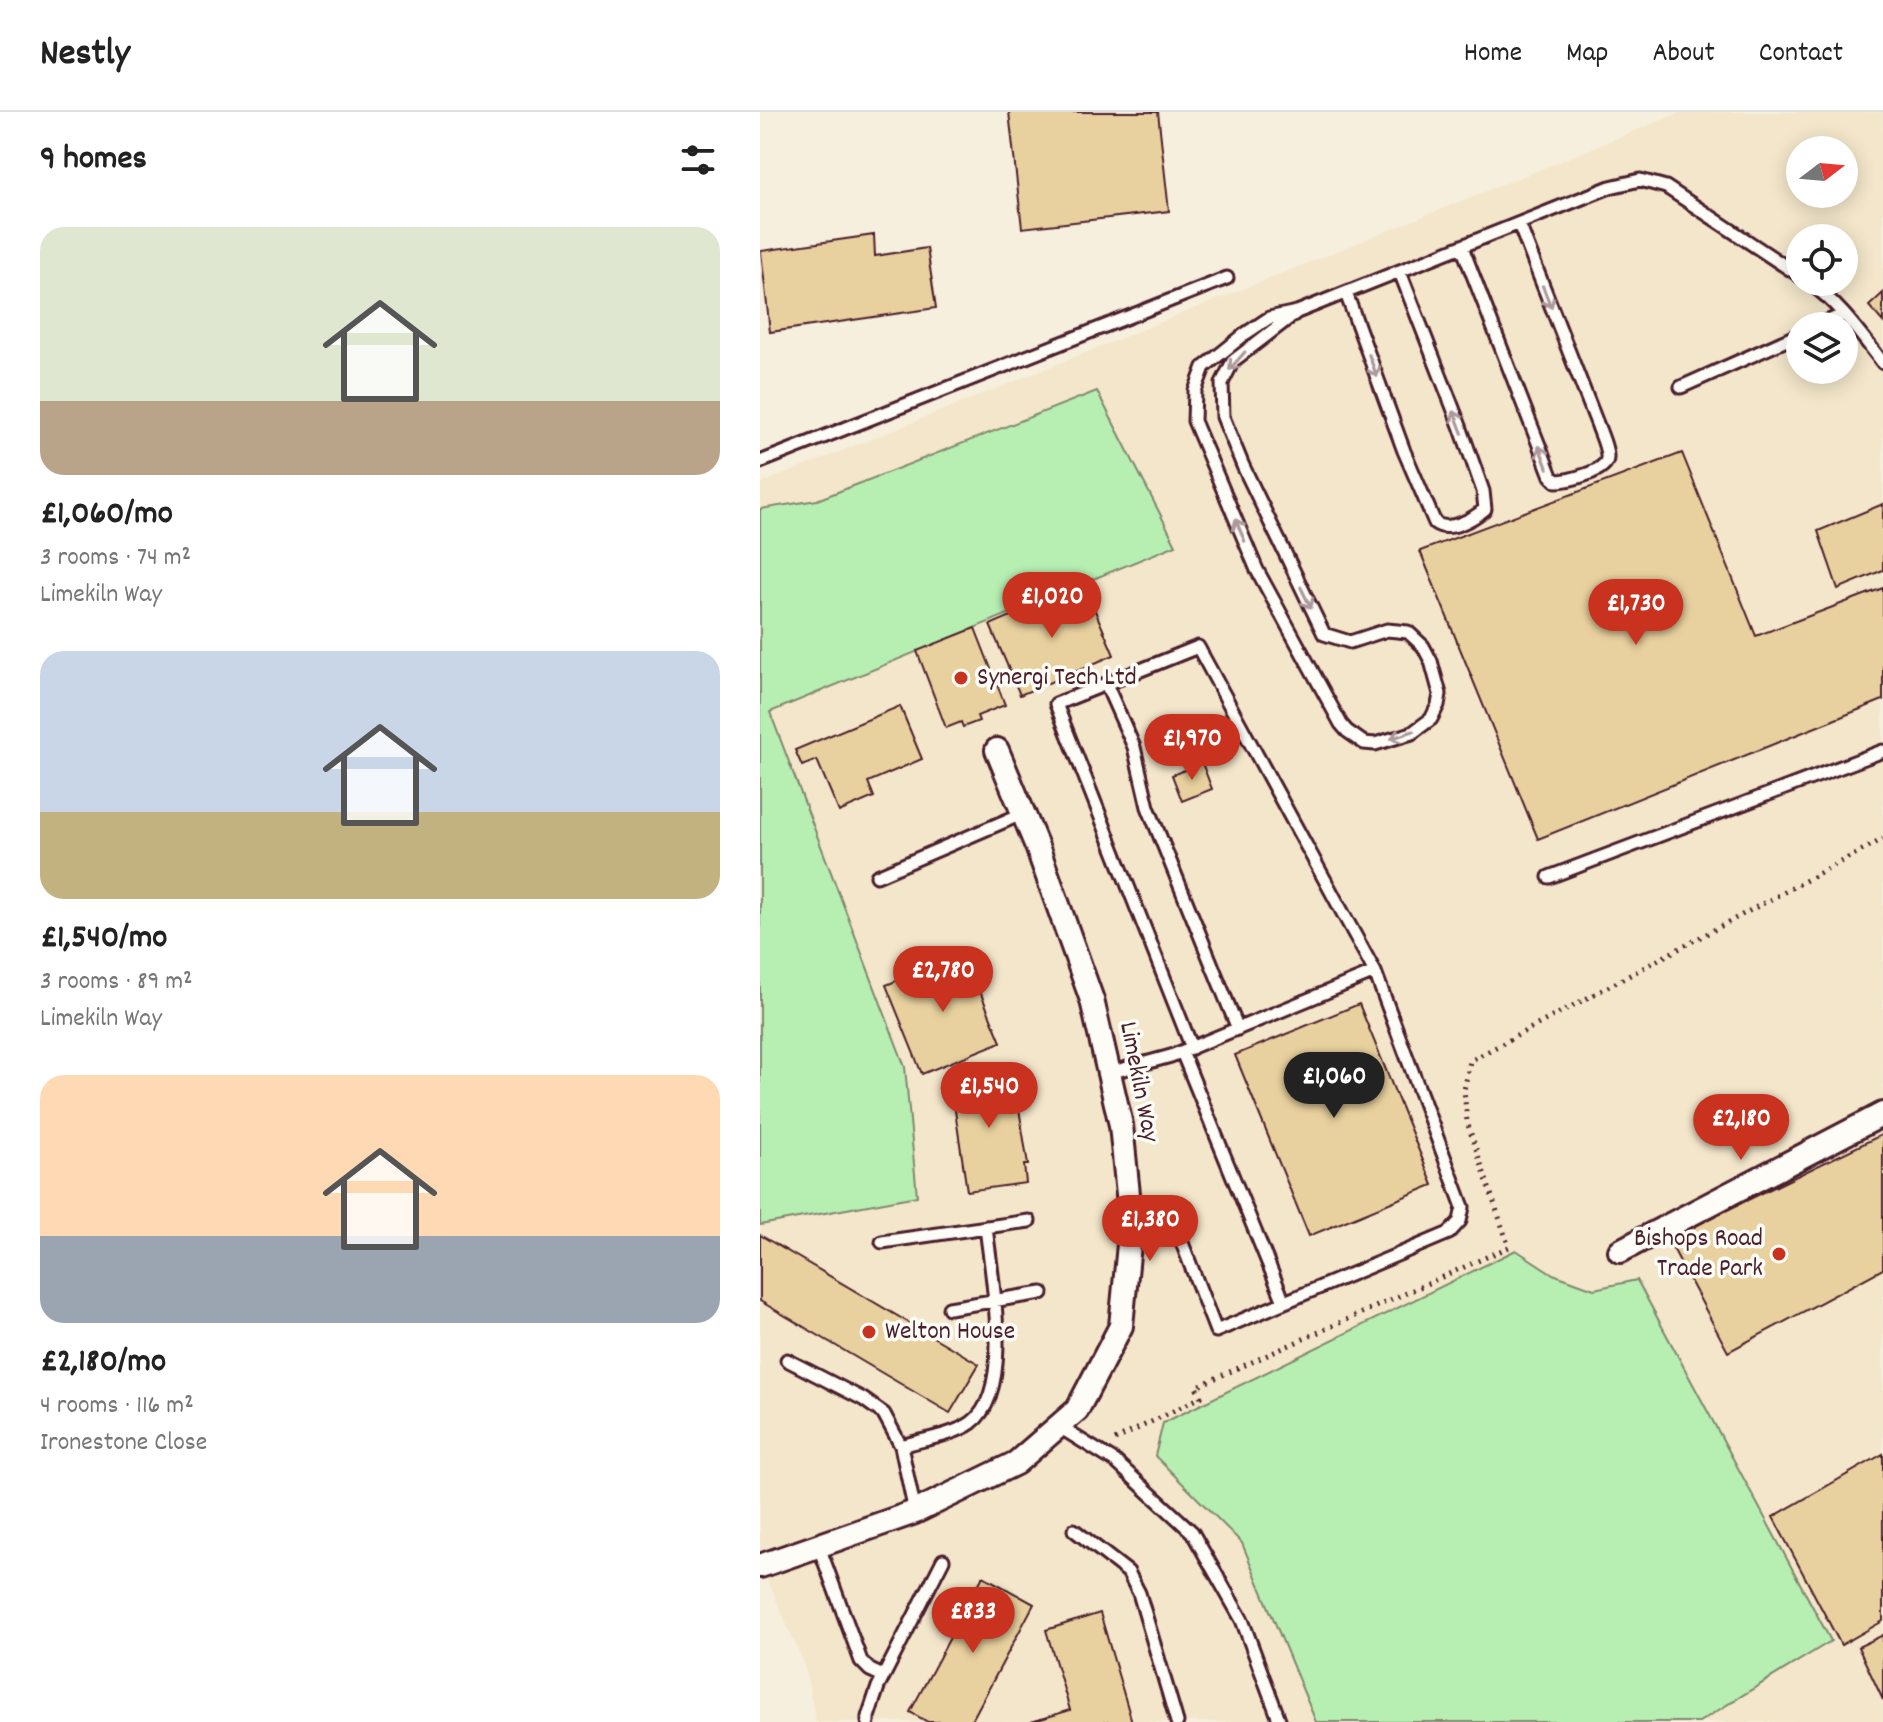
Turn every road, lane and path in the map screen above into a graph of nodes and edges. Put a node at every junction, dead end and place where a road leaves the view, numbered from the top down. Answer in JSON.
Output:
{"nodes":[{"id":1,"x":1519,"y":224,"type":"junction"},
{"id":2,"x":1462,"y":247,"type":"junction"},
{"id":3,"x":1786,"y":267,"type":"edge"},
{"id":4,"x":1400,"y":272,"type":"junction"},
{"id":5,"x":1227,"y":278,"type":"dead end"},
{"id":6,"x":1346,"y":293,"type":"junction"},
{"id":7,"x":1825,"y":296,"type":"edge"},
{"id":8,"x":1297,"y":312,"type":"junction"},
{"id":9,"x":1839,"y":312,"type":"edge"},
{"id":10,"x":1858,"y":334,"type":"edge"},
{"id":11,"x":1786,"y":340,"type":"edge"},
{"id":12,"x":1883,"y":363,"type":"edge"},
{"id":13,"x":1681,"y":387,"type":"dead end"},
{"id":14,"x":760,"y":462,"type":"edge"},
{"id":15,"x":1106,"y":684,"type":"junction"},
{"id":16,"x":997,"y":750,"type":"dead end"},
{"id":17,"x":1883,"y":751,"type":"edge"},
{"id":18,"x":1024,"y":813,"type":"junction"},
{"id":19,"x":1883,"y":839,"type":"edge"},
{"id":20,"x":877,"y":876,"type":"dead end"},
{"id":21,"x":1549,"y":877,"type":"dead end"},
{"id":22,"x":1375,"y":972,"type":"junction"},
{"id":23,"x":1238,"y":1029,"type":"junction"},
{"id":24,"x":1187,"y":1050,"type":"junction"},
{"id":25,"x":1109,"y":1073,"type":"junction"},
{"id":26,"x":1883,"y":1114,"type":"edge"},
{"id":27,"x":1029,"y":1221,"type":"dead end"},
{"id":28,"x":986,"y":1227,"type":"junction"},
{"id":29,"x":1179,"y":1235,"type":"dead end"},
{"id":30,"x":882,"y":1242,"type":"dead end"},
{"id":31,"x":1620,"y":1251,"type":"dead end"},
{"id":32,"x":1042,"y":1293,"type":"dead end"},
{"id":33,"x":994,"y":1301,"type":"junction"},
{"id":34,"x":1284,"y":1302,"type":"junction"},
{"id":35,"x":949,"y":1308,"type":"dead end"},
{"id":36,"x":787,"y":1360,"type":"dead end"},
{"id":37,"x":1058,"y":1426,"type":"junction"},
{"id":38,"x":901,"y":1446,"type":"junction"},
{"id":39,"x":1096,"y":1450,"type":"junction"},
{"id":40,"x":915,"y":1512,"type":"junction"},
{"id":41,"x":1074,"y":1530,"type":"dead end"},
{"id":42,"x":819,"y":1547,"type":"junction"},
{"id":43,"x":943,"y":1560,"type":"dead end"},
{"id":44,"x":760,"y":1566,"type":"edge"},
{"id":45,"x":883,"y":1676,"type":"junction"},
{"id":46,"x":868,"y":1722,"type":"edge"},
{"id":47,"x":1177,"y":1722,"type":"edge"},
{"id":48,"x":1280,"y":1722,"type":"edge"}],
"edges":[{"from":1,"to":2,"type":"lane"},
{"from":1,"to":2,"type":"lane","one_way":true},
{"from":1,"to":3,"type":"lane"},
{"from":2,"to":4,"type":"lane"},
{"from":4,"to":6,"type":"lane"},
{"from":6,"to":4,"type":"lane","one_way":true},
{"from":5,"to":14,"type":"lane"},
{"from":6,"to":8,"type":"lane"},
{"from":7,"to":9,"type":"lane"},
{"from":8,"to":8,"type":"lane","one_way":true},
{"from":10,"to":12,"type":"lane"},
{"from":11,"to":13,"type":"lane"},
{"from":15,"to":22,"type":"lane"},
{"from":15,"to":23,"type":"lane"},
{"from":15,"to":24,"type":"lane"},
{"from":16,"to":18,"type":"street","name":"Limekiln Way"},
{"from":17,"to":21,"type":"lane"},
{"from":18,"to":20,"type":"lane"},
{"from":18,"to":25,"type":"street","name":"Limekiln Way"},
{"from":19,"to":39,"type":"path"},
{"from":22,"to":23,"type":"lane"},
{"from":22,"to":34,"type":"lane"},
{"from":23,"to":24,"type":"lane"},
{"from":24,"to":25,"type":"lane"},
{"from":24,"to":34,"type":"lane"},
{"from":25,"to":37,"type":"street","name":"Limekiln Way"},
{"from":26,"to":31,"type":"street"},
{"from":27,"to":28,"type":"lane"},
{"from":28,"to":30,"type":"lane"},
{"from":28,"to":33,"type":"lane"},
{"from":29,"to":34,"type":"lane"},
{"from":32,"to":33,"type":"lane"},
{"from":33,"to":35,"type":"lane"},
{"from":33,"to":38,"type":"lane"},
{"from":36,"to":38,"type":"lane"},
{"from":37,"to":39,"type":"lane"},
{"from":37,"to":40,"type":"street","name":"Limekiln Way"},
{"from":38,"to":40,"type":"lane"},
{"from":39,"to":48,"type":"lane"},
{"from":40,"to":42,"type":"street","name":"Limekiln Way"},
{"from":41,"to":47,"type":"lane"},
{"from":42,"to":44,"type":"street","name":"Limekiln Way"},
{"from":42,"to":45,"type":"lane"},
{"from":43,"to":45,"type":"lane"},
{"from":45,"to":46,"type":"lane"}]}
